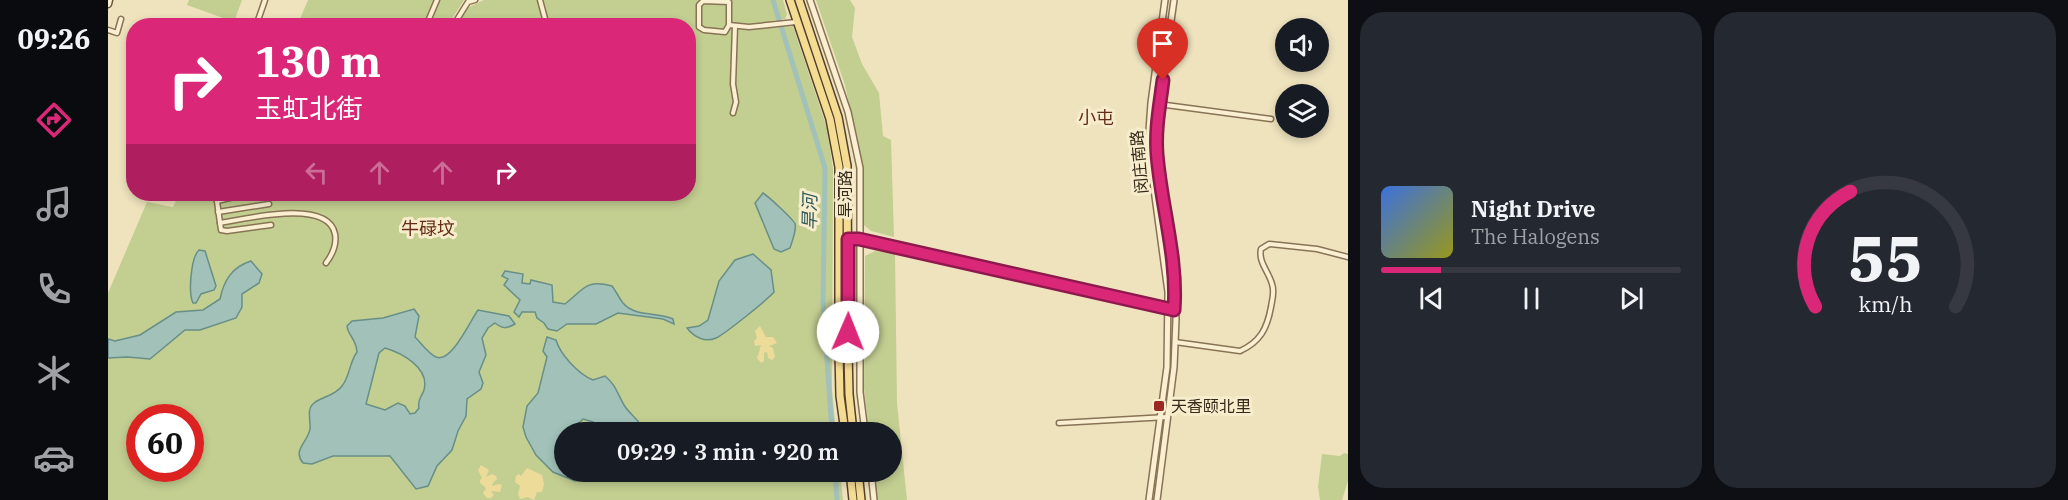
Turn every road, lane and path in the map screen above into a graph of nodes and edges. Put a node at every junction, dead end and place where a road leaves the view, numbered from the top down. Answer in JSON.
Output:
{"nodes":[{"id":1,"x":265,"y":0,"type":"edge"},
{"id":2,"x":438,"y":0,"type":"edge"},
{"id":3,"x":475,"y":0,"type":"edge"},
{"id":4,"x":540,"y":0,"type":"edge"},
{"id":5,"x":790,"y":0,"type":"edge"},
{"id":6,"x":799,"y":0,"type":"edge"},
{"id":7,"x":810,"y":0,"type":"edge"},
{"id":8,"x":1165,"y":0,"type":"edge"},
{"id":9,"x":1174,"y":0,"type":"edge"},
{"id":10,"x":259,"y":18,"type":"edge"},
{"id":11,"x":430,"y":18,"type":"edge"},
{"id":12,"x":458,"y":18,"type":"edge"},
{"id":13,"x":545,"y":18,"type":"edge"},
{"id":14,"x":121,"y":19,"type":"dead end"},
{"id":15,"x":794,"y":22,"type":"junction"},
{"id":16,"x":729,"y":26,"type":"junction"},
{"id":17,"x":735,"y":26,"type":"junction"},
{"id":18,"x":110,"y":31,"type":"edge"},
{"id":19,"x":1151,"y":104,"type":"junction"},
{"id":20,"x":1159,"y":105,"type":"junction"},
{"id":21,"x":733,"y":113,"type":"dead end"},
{"id":22,"x":1271,"y":119,"type":"dead end"},
{"id":23,"x":844,"y":179,"type":"junction"},
{"id":24,"x":217,"y":201,"type":"edge"},
{"id":25,"x":269,"y":204,"type":"dead end"},
{"id":26,"x":218,"y":212,"type":"junction"},
{"id":27,"x":220,"y":223,"type":"junction"},
{"id":28,"x":271,"y":225,"type":"dead end"},
{"id":29,"x":848,"y":239,"type":"junction"},
{"id":30,"x":859,"y":239,"type":"junction"},
{"id":31,"x":839,"y":240,"type":"junction"},
{"id":32,"x":1348,"y":257,"type":"edge"},
{"id":33,"x":326,"y":263,"type":"dead end"},
{"id":34,"x":1171,"y":310,"type":"junction"},
{"id":35,"x":1175,"y":342,"type":"junction"},
{"id":36,"x":1167,"y":417,"type":"junction"},
{"id":37,"x":1160,"y":418,"type":"junction"},
{"id":38,"x":844,"y":422,"type":"edge"},
{"id":39,"x":852,"y":422,"type":"edge"},
{"id":40,"x":864,"y":422,"type":"edge"},
{"id":41,"x":1059,"y":423,"type":"dead end"},
{"id":42,"x":851,"y":482,"type":"edge"},
{"id":43,"x":859,"y":482,"type":"edge"},
{"id":44,"x":872,"y":482,"type":"edge"},
{"id":45,"x":853,"y":500,"type":"edge"},
{"id":46,"x":861,"y":500,"type":"edge"},
{"id":47,"x":874,"y":500,"type":"edge"},
{"id":48,"x":1149,"y":500,"type":"edge"},
{"id":49,"x":1157,"y":500,"type":"edge"}],
"edges":[{"from":1,"to":10,"type":"street"},
{"from":2,"to":11,"type":"street"},
{"from":3,"to":12,"type":"street"},
{"from":4,"to":13,"type":"street"},
{"from":5,"to":15,"type":"main road","name":"旱河路"},
{"from":6,"to":23,"type":"main road","name":"旱河路"},
{"from":7,"to":30,"type":"street","name":"旱河路"},
{"from":8,"to":19,"type":"street","name":"闵庄南路"},
{"from":9,"to":20,"type":"street","name":"闵庄南路"},
{"from":14,"to":18,"type":"street"},
{"from":15,"to":17,"type":"street"},
{"from":15,"to":23,"type":"main road","name":"旱河路"},
{"from":16,"to":16,"type":"street"},
{"from":16,"to":17,"type":"street"},
{"from":17,"to":21,"type":"street"},
{"from":19,"to":20,"type":"street"},
{"from":19,"to":34,"type":"street","name":"闵庄南路"},
{"from":20,"to":22,"type":"street"},
{"from":20,"to":34,"type":"street","name":"闵庄南路"},
{"from":23,"to":29,"type":"main road","name":"旱河路"},
{"from":23,"to":31,"type":"main road","name":"旱河路"},
{"from":24,"to":26,"type":"street"},
{"from":25,"to":26,"type":"street"},
{"from":26,"to":27,"type":"street"},
{"from":27,"to":28,"type":"street"},
{"from":27,"to":33,"type":"street"},
{"from":29,"to":30,"type":"street"},
{"from":29,"to":31,"type":"street"},
{"from":29,"to":39,"type":"main road","name":"旱河路"},
{"from":30,"to":34,"type":"street"},
{"from":30,"to":40,"type":"street","name":"旱河路"},
{"from":31,"to":38,"type":"main road","name":"旱河路"},
{"from":32,"to":35,"type":"street"},
{"from":34,"to":35,"type":"street","name":"闵庄南路"},
{"from":34,"to":37,"type":"street","name":"闵庄南路"},
{"from":35,"to":36,"type":"street","name":"闵庄南路"},
{"from":36,"to":37,"type":"street"},
{"from":36,"to":49,"type":"street","name":"闵庄南路"},
{"from":37,"to":41,"type":"street"},
{"from":37,"to":48,"type":"street","name":"闵庄南路"},
{"from":42,"to":45,"type":"main road"},
{"from":43,"to":46,"type":"main road"},
{"from":44,"to":47,"type":"street"}]}
